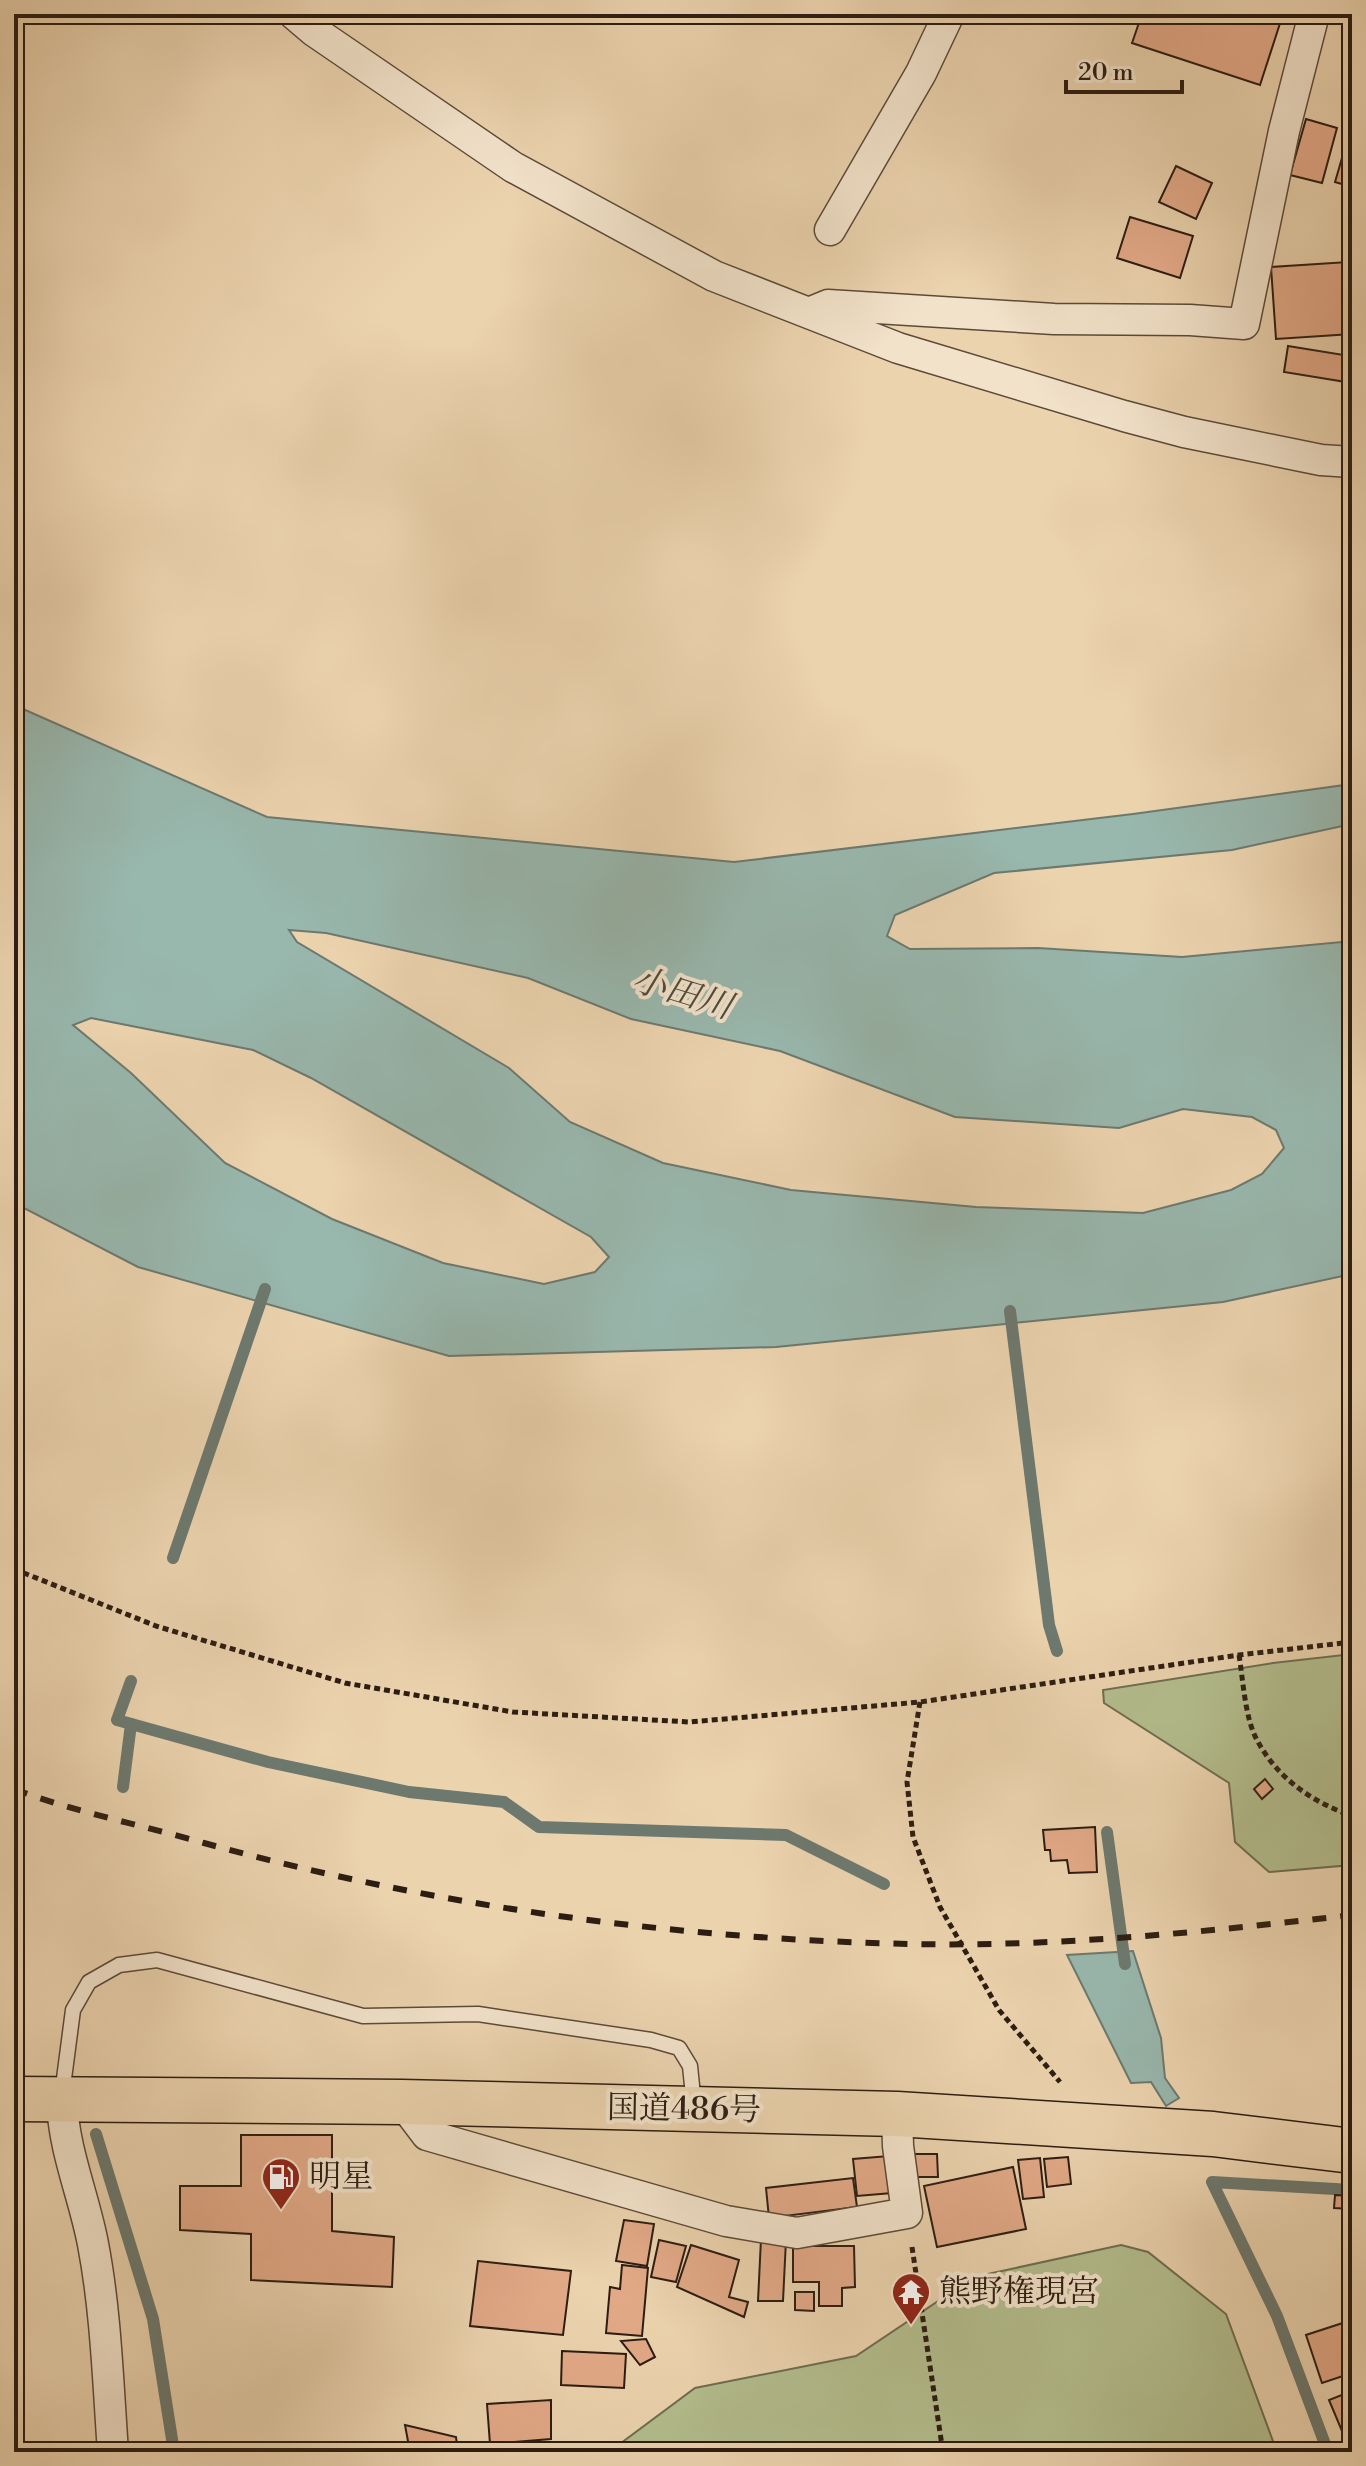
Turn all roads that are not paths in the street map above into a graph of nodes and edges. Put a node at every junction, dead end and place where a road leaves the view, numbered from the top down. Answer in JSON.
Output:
{"nodes":[{"id":1,"x":294,"y":14,"type":"edge"},
{"id":2,"x":949,"y":14,"type":"edge"},
{"id":3,"x":1314,"y":14,"type":"edge"},
{"id":4,"x":830,"y":230,"type":"dead end"},
{"id":5,"x":809,"y":313,"type":"junction"},
{"id":6,"x":1352,"y":462,"type":"edge"},
{"id":7,"x":14,"y":2099,"type":"edge"},
{"id":8,"x":62,"y":2100,"type":"junction"},
{"id":9,"x":402,"y":2102,"type":"junction"},
{"id":10,"x":694,"y":2109,"type":"junction"},
{"id":11,"x":897,"y":2114,"type":"junction"},
{"id":12,"x":1352,"y":2151,"type":"edge"},
{"id":13,"x":113,"y":2452,"type":"edge"}],
"edges":[{"from":1,"to":5,"type":"street"},
{"from":2,"to":4,"type":"street"},
{"from":3,"to":5,"type":"street"},
{"from":5,"to":6,"type":"street"},
{"from":7,"to":8,"type":"highway","name":"国道486号"},
{"from":8,"to":9,"type":"highway","name":"国道486号"},
{"from":8,"to":10,"type":"lane"},
{"from":8,"to":13,"type":"street"},
{"from":9,"to":10,"type":"highway","name":"国道486号"},
{"from":9,"to":11,"type":"street"},
{"from":10,"to":11,"type":"highway","name":"国道486号"},
{"from":11,"to":12,"type":"highway","name":"国道486号"}]}
